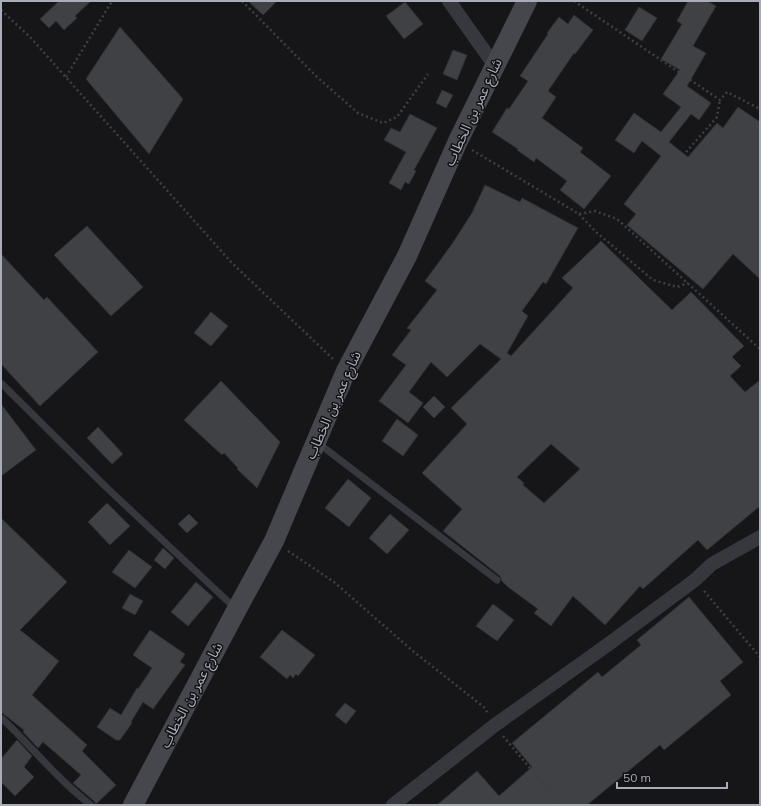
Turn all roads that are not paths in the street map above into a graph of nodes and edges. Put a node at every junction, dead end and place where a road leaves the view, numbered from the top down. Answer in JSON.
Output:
{"nodes":[{"id":1,"x":449,"y":1,"type":"edge"},
{"id":2,"x":527,"y":1,"type":"edge"},
{"id":3,"x":494,"y":66,"type":"junction"},
{"id":4,"x":1,"y":383,"type":"edge"},
{"id":5,"x":316,"y":442,"type":"junction"},
{"id":6,"x":760,"y":537,"type":"edge"},
{"id":7,"x":497,"y":580,"type":"dead end"},
{"id":8,"x":236,"y":609,"type":"junction"},
{"id":9,"x":1,"y":718,"type":"edge"},
{"id":10,"x":91,"y":805,"type":"edge"},
{"id":11,"x":133,"y":805,"type":"edge"},
{"id":12,"x":393,"y":805,"type":"edge"}],
"edges":[{"from":1,"to":3,"type":"street"},
{"from":2,"to":3,"type":"main road","name":"شارع عمر بن الخطاب"},
{"from":3,"to":5,"type":"main road","name":"شارع عمر بن الخطاب"},
{"from":4,"to":8,"type":"lane"},
{"from":5,"to":7,"type":"lane"},
{"from":5,"to":8,"type":"main road","name":"شارع عمر بن الخطاب"},
{"from":6,"to":12,"type":"street"},
{"from":8,"to":11,"type":"main road","name":"شارع عمر بن الخطاب"},
{"from":9,"to":10,"type":"lane"}]}
